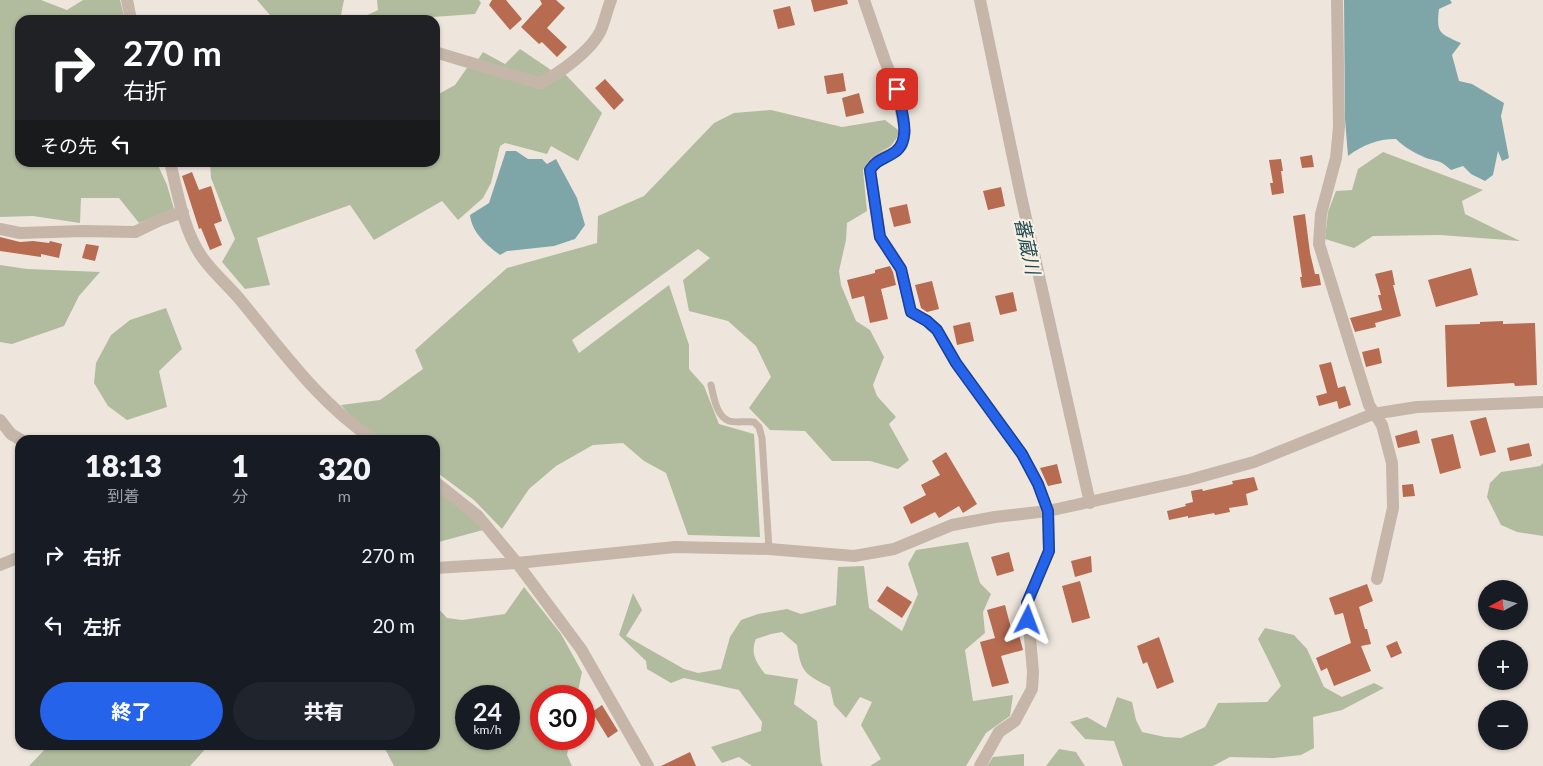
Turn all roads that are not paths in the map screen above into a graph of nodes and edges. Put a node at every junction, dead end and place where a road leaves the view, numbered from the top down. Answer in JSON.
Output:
{"nodes":[{"id":1,"x":127,"y":0,"type":"edge"},
{"id":2,"x":610,"y":0,"type":"edge"},
{"id":3,"x":864,"y":0,"type":"edge"},
{"id":4,"x":980,"y":0,"type":"edge"},
{"id":5,"x":1337,"y":0,"type":"edge"},
{"id":6,"x":130,"y":15,"type":"edge"},
{"id":7,"x":440,"y":54,"type":"edge"},
{"id":8,"x":171,"y":167,"type":"edge"},
{"id":9,"x":183,"y":212,"type":"junction"},
{"id":10,"x":0,"y":229,"type":"edge"},
{"id":11,"x":711,"y":385,"type":"dead end"},
{"id":12,"x":1543,"y":402,"type":"edge"},
{"id":13,"x":1373,"y":414,"type":"junction"},
{"id":14,"x":0,"y":420,"type":"edge"},
{"id":15,"x":368,"y":435,"type":"edge"},
{"id":16,"x":15,"y":436,"type":"edge"},
{"id":17,"x":440,"y":486,"type":"edge"},
{"id":18,"x":1090,"y":503,"type":"junction"},
{"id":19,"x":1048,"y":511,"type":"junction"},
{"id":20,"x":769,"y":549,"type":"junction"},
{"id":21,"x":15,"y":559,"type":"edge"},
{"id":22,"x":517,"y":563,"type":"junction"},
{"id":23,"x":0,"y":565,"type":"edge"},
{"id":24,"x":440,"y":568,"type":"edge"},
{"id":25,"x":1377,"y":579,"type":"dead end"},
{"id":26,"x":648,"y":766,"type":"edge"},
{"id":27,"x":980,"y":766,"type":"edge"}],
"edges":[{"from":1,"to":6,"type":"street"},
{"from":2,"to":7,"type":"street"},
{"from":3,"to":19,"type":"street"},
{"from":4,"to":18,"type":"street"},
{"from":5,"to":13,"type":"street"},
{"from":8,"to":9,"type":"street"},
{"from":9,"to":10,"type":"street"},
{"from":9,"to":15,"type":"street"},
{"from":11,"to":20,"type":"lane"},
{"from":12,"to":13,"type":"street"},
{"from":13,"to":18,"type":"street"},
{"from":13,"to":25,"type":"street"},
{"from":14,"to":16,"type":"street"},
{"from":17,"to":22,"type":"street"},
{"from":18,"to":19,"type":"street"},
{"from":19,"to":20,"type":"street"},
{"from":19,"to":27,"type":"street"},
{"from":20,"to":22,"type":"street"},
{"from":21,"to":23,"type":"street"},
{"from":22,"to":24,"type":"street"},
{"from":22,"to":26,"type":"street"}]}
